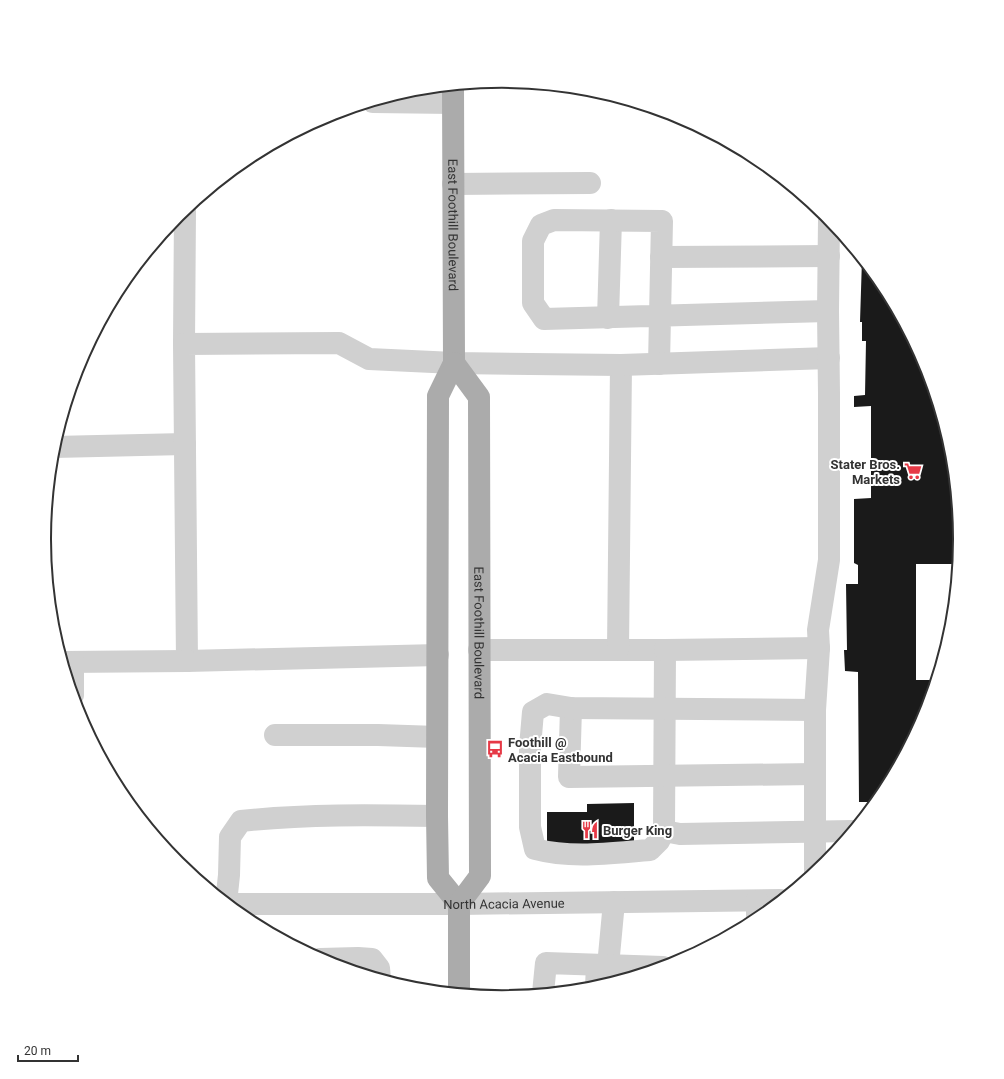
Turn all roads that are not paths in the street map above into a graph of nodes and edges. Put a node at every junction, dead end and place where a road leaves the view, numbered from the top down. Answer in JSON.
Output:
{"nodes":[{"id":1,"x":453,"y":95,"type":"edge"},
{"id":2,"x":405,"y":99,"type":"edge"},
{"id":3,"x":590,"y":183,"type":"dead end"},
{"id":4,"x":454,"y":184,"type":"junction"},
{"id":5,"x":185,"y":219,"type":"edge"},
{"id":6,"x":607,"y":219,"type":"junction"},
{"id":7,"x":829,"y":229,"type":"edge"},
{"id":8,"x":829,"y":256,"type":"junction"},
{"id":9,"x":661,"y":257,"type":"junction"},
{"id":10,"x":828,"y":311,"type":"junction"},
{"id":11,"x":660,"y":316,"type":"junction"},
{"id":12,"x":608,"y":318,"type":"junction"},
{"id":13,"x":184,"y":344,"type":"junction"},
{"id":14,"x":829,"y":358,"type":"junction"},
{"id":15,"x":454,"y":363,"type":"junction"},
{"id":16,"x":659,"y":364,"type":"junction"},
{"id":17,"x":621,"y":365,"type":"junction"},
{"id":18,"x":185,"y":444,"type":"junction"},
{"id":19,"x":61,"y":446,"type":"edge"},
{"id":20,"x":819,"y":648,"type":"junction"},
{"id":21,"x":479,"y":650,"type":"junction"},
{"id":22,"x":618,"y":650,"type":"junction"},
{"id":23,"x":665,"y":650,"type":"junction"},
{"id":24,"x":438,"y":655,"type":"junction"},
{"id":25,"x":187,"y":661,"type":"junction"},
{"id":26,"x":68,"y":662,"type":"edge"},
{"id":27,"x":571,"y":708,"type":"junction"},
{"id":28,"x":664,"y":709,"type":"junction"},
{"id":29,"x":816,"y":710,"type":"junction"},
{"id":30,"x":275,"y":735,"type":"dead end"},
{"id":31,"x":438,"y":737,"type":"junction"},
{"id":32,"x":816,"y":774,"type":"junction"},
{"id":33,"x":663,"y":776,"type":"junction"},
{"id":34,"x":437,"y":816,"type":"junction"},
{"id":35,"x":664,"y":831,"type":"junction"},
{"id":36,"x":846,"y":831,"type":"edge"},
{"id":37,"x":816,"y":832,"type":"junction"},
{"id":38,"x":815,"y":864,"type":"edge"},
{"id":39,"x":227,"y":897,"type":"edge"},
{"id":40,"x":614,"y":902,"type":"junction"},
{"id":41,"x":236,"y":903,"type":"edge"},
{"id":42,"x":460,"y":904,"type":"junction"},
{"id":43,"x":757,"y":910,"type":"edge"},
{"id":44,"x":357,"y":965,"type":"edge"},
{"id":45,"x":602,"y":966,"type":"junction"},
{"id":46,"x":648,"y":967,"type":"edge"},
{"id":47,"x":379,"y":973,"type":"edge"},
{"id":48,"x":598,"y":980,"type":"edge"},
{"id":49,"x":459,"y":989,"type":"edge"},
{"id":50,"x":544,"y":989,"type":"edge"}],
"edges":[{"from":1,"to":2,"type":"street"},
{"from":1,"to":4,"type":"main road","name":"East Foothill Boulevard"},
{"from":3,"to":4,"type":"street"},
{"from":4,"to":15,"type":"main road","name":"East Foothill Boulevard"},
{"from":5,"to":13,"type":"street"},
{"from":6,"to":9,"type":"street"},
{"from":6,"to":12,"type":"street"},
{"from":6,"to":12,"type":"street"},
{"from":7,"to":8,"type":"street"},
{"from":8,"to":9,"type":"street"},
{"from":8,"to":10,"type":"street"},
{"from":9,"to":11,"type":"street"},
{"from":10,"to":11,"type":"street"},
{"from":10,"to":14,"type":"street"},
{"from":11,"to":12,"type":"street"},
{"from":11,"to":16,"type":"street"},
{"from":13,"to":15,"type":"street"},
{"from":13,"to":18,"type":"street"},
{"from":14,"to":16,"type":"street"},
{"from":14,"to":20,"type":"street"},
{"from":15,"to":17,"type":"street"},
{"from":15,"to":21,"type":"main road","name":"East Foothill Boulevard"},
{"from":15,"to":24,"type":"main road","name":"East Foothill Boulevard"},
{"from":16,"to":17,"type":"street"},
{"from":17,"to":22,"type":"street"},
{"from":18,"to":19,"type":"street"},
{"from":18,"to":25,"type":"street"},
{"from":20,"to":23,"type":"street"},
{"from":20,"to":29,"type":"street"},
{"from":21,"to":22,"type":"street"},
{"from":21,"to":42,"type":"main road","name":"East Foothill Boulevard"},
{"from":22,"to":23,"type":"street"},
{"from":23,"to":28,"type":"street"},
{"from":24,"to":25,"type":"street"},
{"from":24,"to":31,"type":"main road","name":"East Foothill Boulevard"},
{"from":25,"to":26,"type":"street"},
{"from":27,"to":28,"type":"street"},
{"from":27,"to":33,"type":"street"},
{"from":27,"to":35,"type":"street"},
{"from":28,"to":29,"type":"street"},
{"from":28,"to":33,"type":"street"},
{"from":29,"to":32,"type":"street"},
{"from":30,"to":31,"type":"street"},
{"from":31,"to":34,"type":"main road","name":"East Foothill Boulevard"},
{"from":32,"to":33,"type":"street"},
{"from":32,"to":37,"type":"street"},
{"from":33,"to":35,"type":"street"},
{"from":34,"to":39,"type":"street"},
{"from":34,"to":42,"type":"main road","name":"East Foothill Boulevard"},
{"from":35,"to":37,"type":"street"},
{"from":36,"to":37,"type":"street"},
{"from":37,"to":38,"type":"street"},
{"from":40,"to":42,"type":"street","name":"North Acacia Avenue"},
{"from":40,"to":43,"type":"street","name":"North Acacia Avenue"},
{"from":40,"to":45,"type":"street"},
{"from":41,"to":42,"type":"street","name":"North Acacia Avenue"},
{"from":42,"to":49,"type":"main road"},
{"from":44,"to":47,"type":"street"},
{"from":45,"to":46,"type":"street"},
{"from":45,"to":48,"type":"street"},
{"from":45,"to":50,"type":"street"}]}
